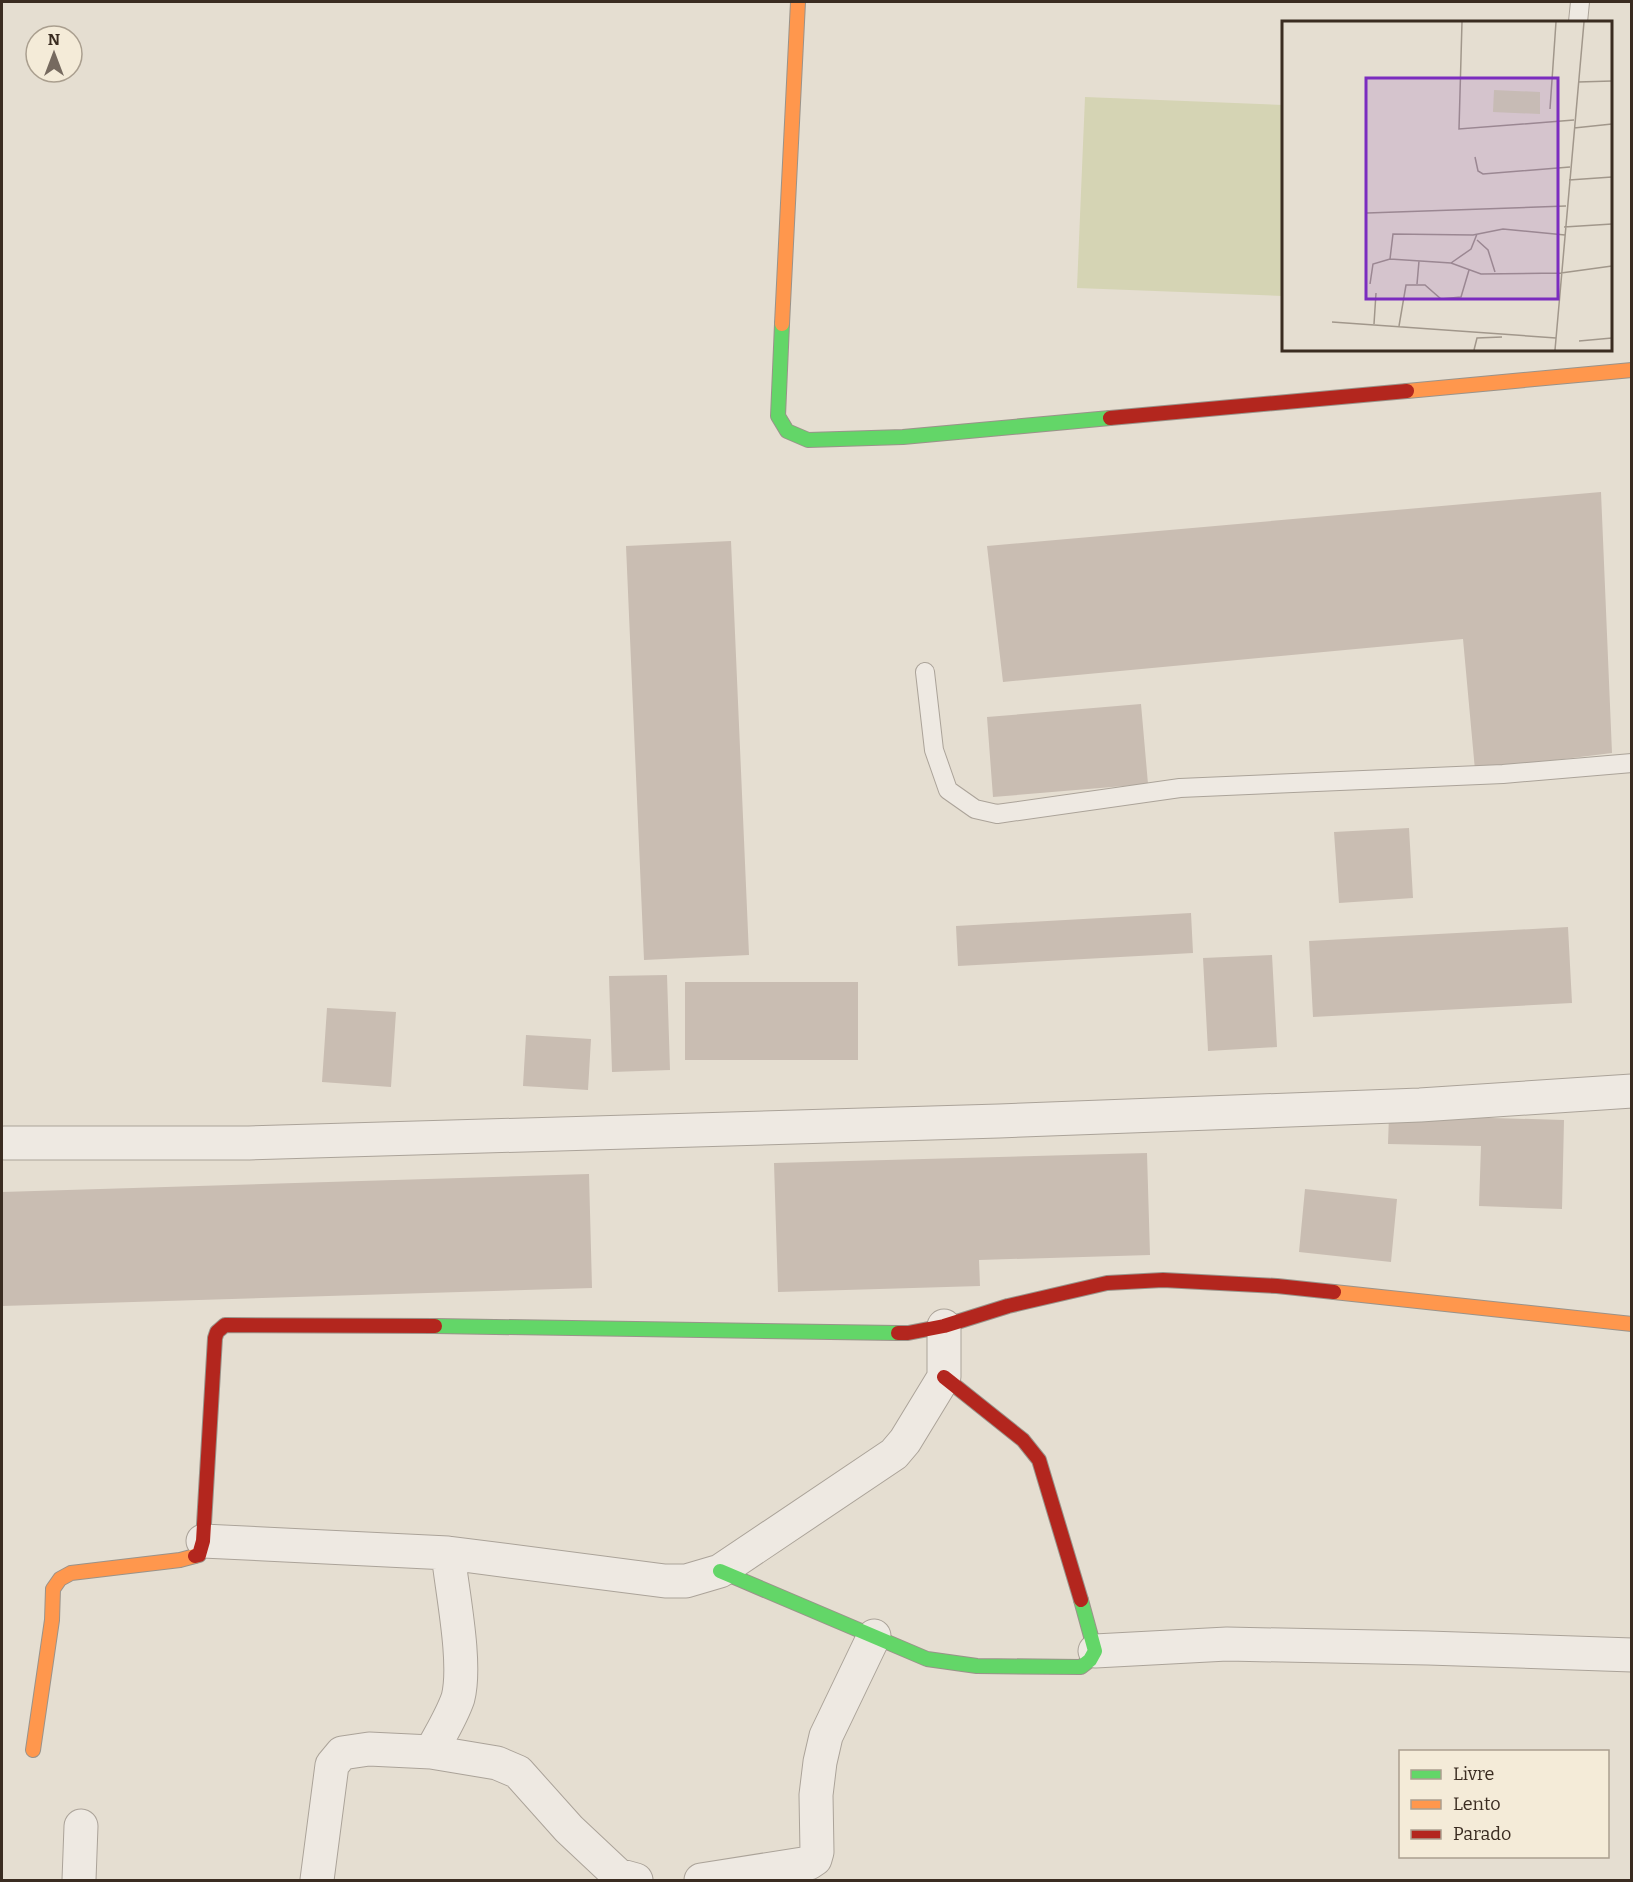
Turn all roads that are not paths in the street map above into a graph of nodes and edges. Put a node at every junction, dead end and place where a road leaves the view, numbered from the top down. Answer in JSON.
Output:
{"nodes":[{"id":1,"x":798,"y":2,"type":"edge"},
{"id":2,"x":1580,"y":2,"type":"edge"},
{"id":3,"x":1578,"y":21,"type":"edge"},
{"id":4,"x":1632,"y":370,"type":"edge"},
{"id":5,"x":925,"y":672,"type":"dead end"},
{"id":6,"x":1632,"y":763,"type":"edge"},
{"id":7,"x":1632,"y":1091,"type":"edge"},
{"id":8,"x":4,"y":1143,"type":"dead end"},
{"id":9,"x":1632,"y":1324,"type":"edge"},
{"id":10,"x":944,"y":1326,"type":"junction"},
{"id":11,"x":944,"y":1377,"type":"junction"},
{"id":12,"x":203,"y":1542,"type":"junction"},
{"id":13,"x":448,"y":1553,"type":"junction"},
{"id":14,"x":720,"y":1571,"type":"junction"},
{"id":15,"x":874,"y":1636,"type":"junction"},
{"id":16,"x":1095,"y":1650,"type":"junction"},
{"id":17,"x":1632,"y":1655,"type":"edge"},
{"id":18,"x":33,"y":1750,"type":"dead end"},
{"id":19,"x":431,"y":1752,"type":"junction"},
{"id":20,"x":81,"y":1826,"type":"dead end"},
{"id":21,"x":79,"y":1881,"type":"edge"},
{"id":22,"x":317,"y":1881,"type":"edge"},
{"id":23,"x":636,"y":1881,"type":"edge"},
{"id":24,"x":702,"y":1881,"type":"edge"}],
"edges":[{"from":1,"to":4,"type":"street"},
{"from":2,"to":3,"type":"lane"},
{"from":5,"to":6,"type":"lane"},
{"from":7,"to":8,"type":"street"},
{"from":9,"to":10,"type":"street"},
{"from":10,"to":11,"type":"street"},
{"from":10,"to":12,"type":"street"},
{"from":11,"to":14,"type":"street"},
{"from":11,"to":16,"type":"street"},
{"from":12,"to":13,"type":"street"},
{"from":12,"to":18,"type":"street"},
{"from":13,"to":14,"type":"street"},
{"from":13,"to":19,"type":"street"},
{"from":14,"to":15,"type":"street"},
{"from":15,"to":16,"type":"street"},
{"from":15,"to":24,"type":"street"},
{"from":16,"to":17,"type":"street"},
{"from":19,"to":22,"type":"street"},
{"from":19,"to":23,"type":"street"},
{"from":20,"to":21,"type":"street"}]}
